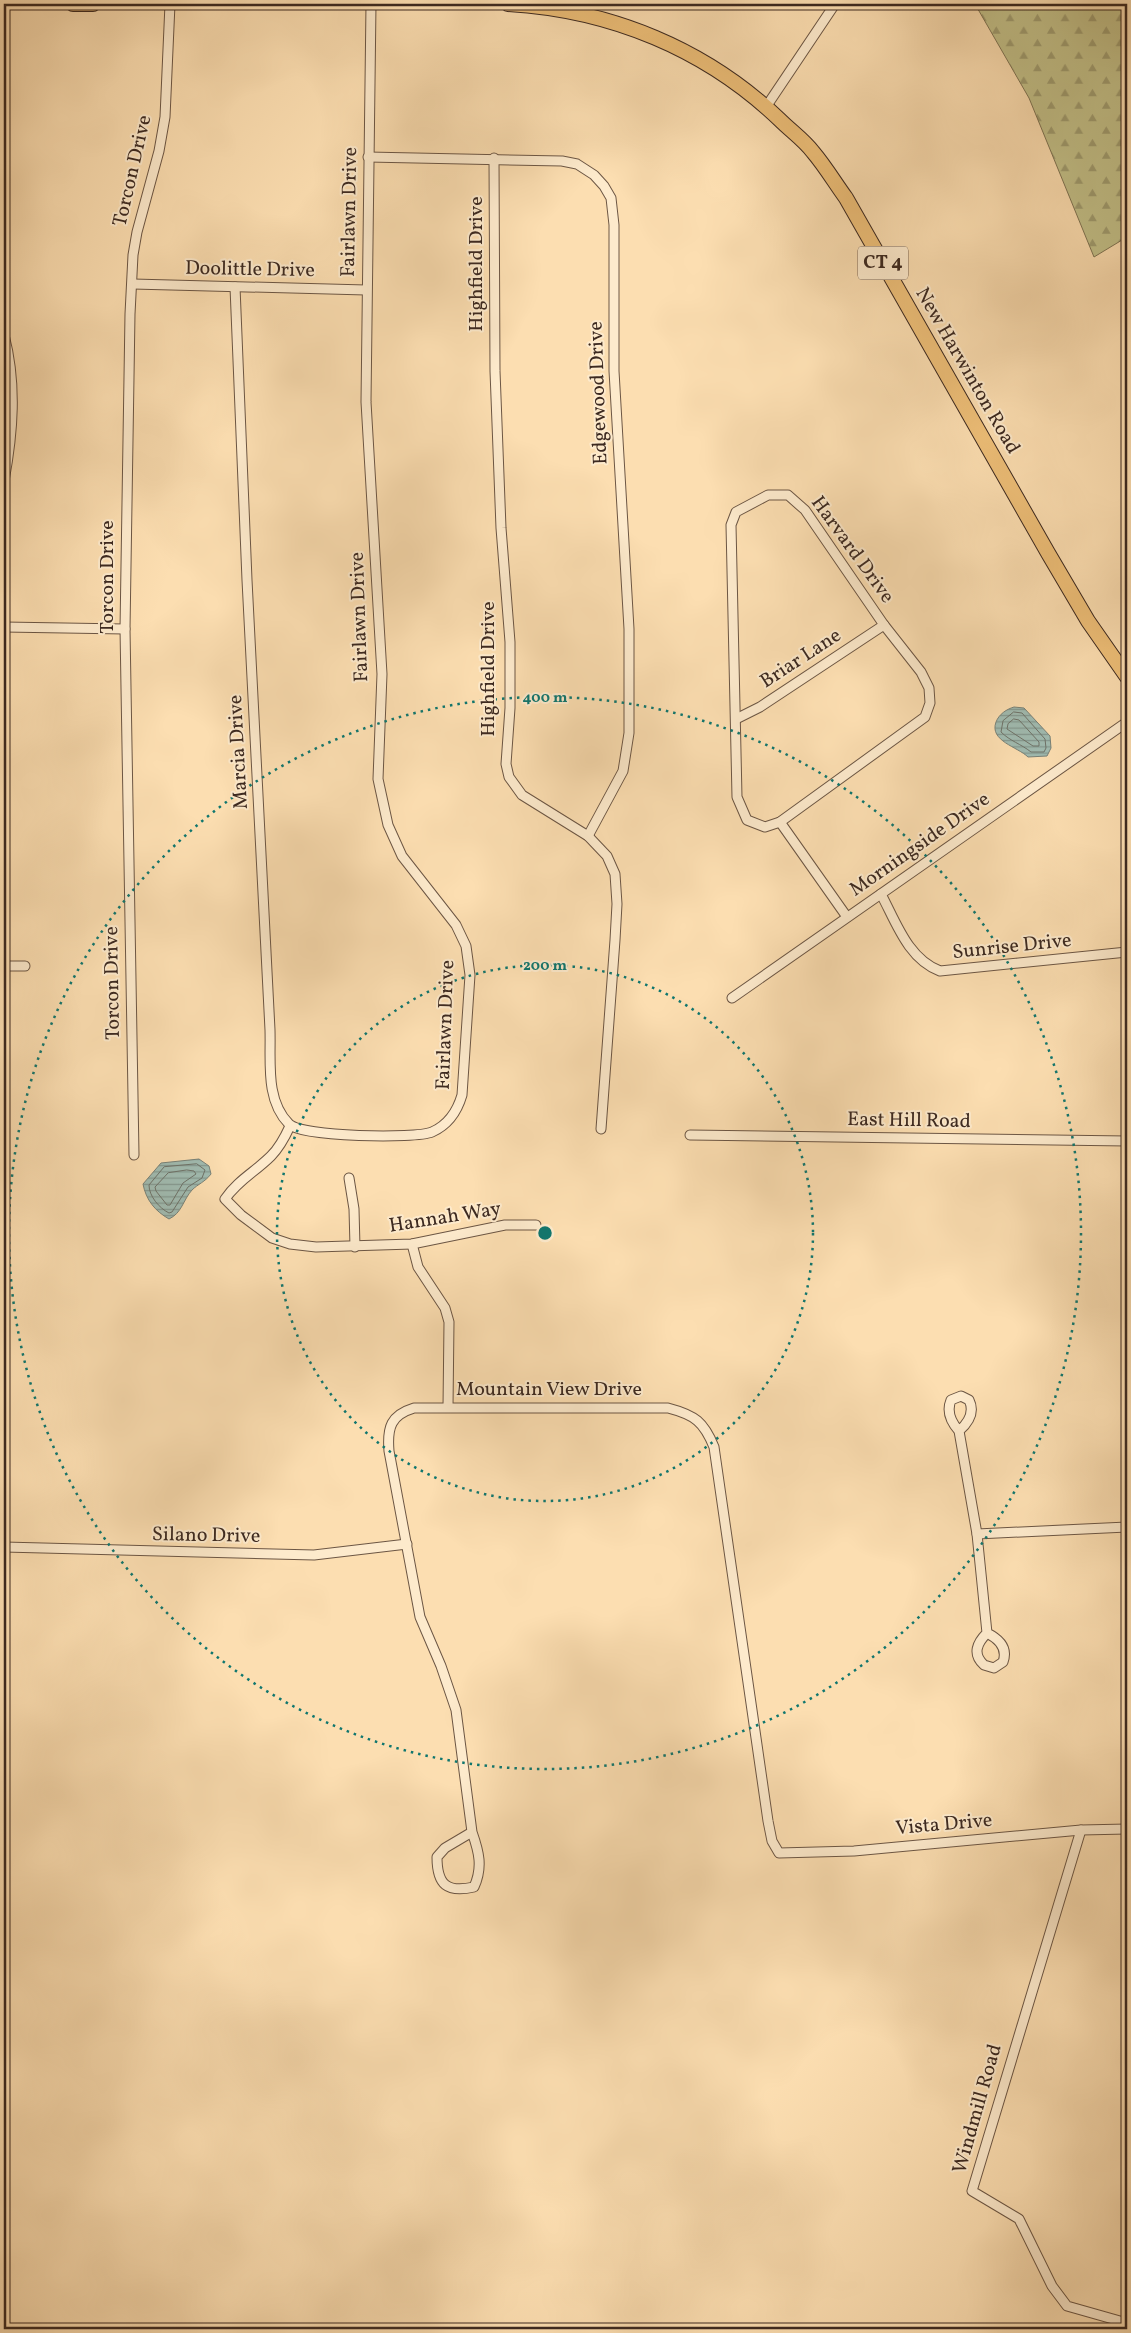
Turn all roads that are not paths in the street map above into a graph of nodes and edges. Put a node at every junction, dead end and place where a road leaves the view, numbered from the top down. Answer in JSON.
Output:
{"nodes":[{"id":1,"x":73,"y":4,"type":"edge"},
{"id":2,"x":93,"y":4,"type":"edge"},
{"id":3,"x":170,"y":4,"type":"edge"},
{"id":4,"x":371,"y":4,"type":"edge"},
{"id":5,"x":508,"y":4,"type":"edge"},
{"id":6,"x":835,"y":4,"type":"edge"},
{"id":7,"x":766,"y":106,"type":"junction"},
{"id":8,"x":368,"y":158,"type":"junction"},
{"id":9,"x":494,"y":158,"type":"junction"},
{"id":10,"x":133,"y":284,"type":"junction"},
{"id":11,"x":235,"y":287,"type":"junction"},
{"id":12,"x":366,"y":290,"type":"junction"},
{"id":13,"x":4,"y":335,"type":"edge"},
{"id":14,"x":6,"y":462,"type":"edge"},
{"id":15,"x":4,"y":481,"type":"edge"},
{"id":16,"x":884,"y":625,"type":"junction"},
{"id":17,"x":4,"y":627,"type":"edge"},
{"id":18,"x":125,"y":628,"type":"junction"},
{"id":19,"x":1127,"y":677,"type":"edge"},
{"id":20,"x":736,"y":719,"type":"junction"},
{"id":21,"x":1127,"y":722,"type":"edge"},
{"id":22,"x":780,"y":822,"type":"junction"},
{"id":23,"x":588,"y":836,"type":"junction"},
{"id":24,"x":881,"y":894,"type":"junction"},
{"id":25,"x":847,"y":918,"type":"junction"},
{"id":26,"x":1127,"y":952,"type":"edge"},
{"id":27,"x":4,"y":966,"type":"edge"},
{"id":28,"x":25,"y":966,"type":"dead end"},
{"id":29,"x":732,"y":998,"type":"dead end"},
{"id":30,"x":290,"y":1126,"type":"junction"},
{"id":31,"x":601,"y":1128,"type":"dead end"},
{"id":32,"x":690,"y":1135,"type":"dead end"},
{"id":33,"x":1127,"y":1141,"type":"edge"},
{"id":34,"x":134,"y":1155,"type":"dead end"},
{"id":35,"x":350,"y":1178,"type":"dead end"},
{"id":36,"x":536,"y":1225,"type":"dead end"},
{"id":37,"x":412,"y":1244,"type":"junction"},
{"id":38,"x":355,"y":1248,"type":"junction"},
{"id":39,"x":448,"y":1407,"type":"junction"},
{"id":40,"x":959,"y":1431,"type":"dead end"},
{"id":41,"x":1127,"y":1527,"type":"edge"},
{"id":42,"x":977,"y":1534,"type":"junction"},
{"id":43,"x":407,"y":1544,"type":"junction"},
{"id":44,"x":4,"y":1547,"type":"edge"},
{"id":45,"x":987,"y":1633,"type":"dead end"},
{"id":46,"x":1127,"y":1829,"type":"edge"},
{"id":47,"x":1081,"y":1830,"type":"junction"},
{"id":48,"x":472,"y":1832,"type":"junction"},
{"id":49,"x":772,"y":1841,"type":"joint"},
{"id":50,"x":1127,"y":2323,"type":"edge"}],
"edges":[{"from":1,"to":2,"type":"main road"},
{"from":3,"to":10,"type":"street","name":"Torcon Drive"},
{"from":4,"to":8,"type":"street","name":"Fairlawn Drive"},
{"from":5,"to":7,"type":"main road","name":"New Harwinton Road","number":"CT 4"},
{"from":6,"to":7,"type":"street"},
{"from":7,"to":19,"type":"main road","name":"New Harwinton Road","number":"CT 4"},
{"from":8,"to":9,"type":"street","name":"Edgewood Drive"},
{"from":8,"to":12,"type":"street","name":"Fairlawn Drive"},
{"from":9,"to":23,"type":"street","name":"Highfield Drive"},
{"from":9,"to":23,"type":"street","name":"Edgewood Drive"},
{"from":10,"to":11,"type":"street","name":"Doolittle Drive"},
{"from":10,"to":18,"type":"street","name":"Torcon Drive"},
{"from":11,"to":12,"type":"street","name":"Doolittle Drive"},
{"from":11,"to":30,"type":"street","name":"Marcia Drive"},
{"from":12,"to":30,"type":"street","name":"Fairlawn Drive"},
{"from":13,"to":14,"type":"street"},
{"from":14,"to":15,"type":"street"},
{"from":16,"to":20,"type":"street","name":"Briar Lane"},
{"from":16,"to":20,"type":"street","name":"Harvard Drive"},
{"from":16,"to":22,"type":"street","name":"Harvard Drive"},
{"from":17,"to":18,"type":"street"},
{"from":18,"to":34,"type":"street","name":"Torcon Drive"},
{"from":20,"to":22,"type":"street","name":"Harvard Drive"},
{"from":21,"to":24,"type":"street","name":"Morningside Drive"},
{"from":22,"to":25,"type":"street"},
{"from":23,"to":31,"type":"street","name":"Highfield Drive"},
{"from":24,"to":25,"type":"street","name":"Morningside Drive"},
{"from":24,"to":26,"type":"street","name":"Sunrise Drive"},
{"from":25,"to":29,"type":"street","name":"Morningside Drive"},
{"from":27,"to":28,"type":"street"},
{"from":30,"to":38,"type":"street","name":"Hannah Way"},
{"from":32,"to":33,"type":"street","name":"East Hill Road"},
{"from":35,"to":38,"type":"street"},
{"from":36,"to":37,"type":"street","name":"Hannah Way"},
{"from":37,"to":38,"type":"street","name":"Hannah Way"},
{"from":37,"to":39,"type":"street"},
{"from":39,"to":43,"type":"street","name":"Mountain View Drive"},
{"from":39,"to":49,"type":"street","name":"Mountain View Drive"},
{"from":40,"to":42,"type":"street"},
{"from":41,"to":42,"type":"street"},
{"from":42,"to":45,"type":"street"},
{"from":43,"to":44,"type":"street","name":"Silano Drive"},
{"from":43,"to":48,"type":"street","name":"Mountain View Drive"},
{"from":46,"to":47,"type":"street","name":"Vista Drive"},
{"from":47,"to":49,"type":"street","name":"Vista Drive"},
{"from":47,"to":50,"type":"street","name":"Windmill Road"},
{"from":48,"to":48,"type":"street","name":"Mountain View Drive"}]}
